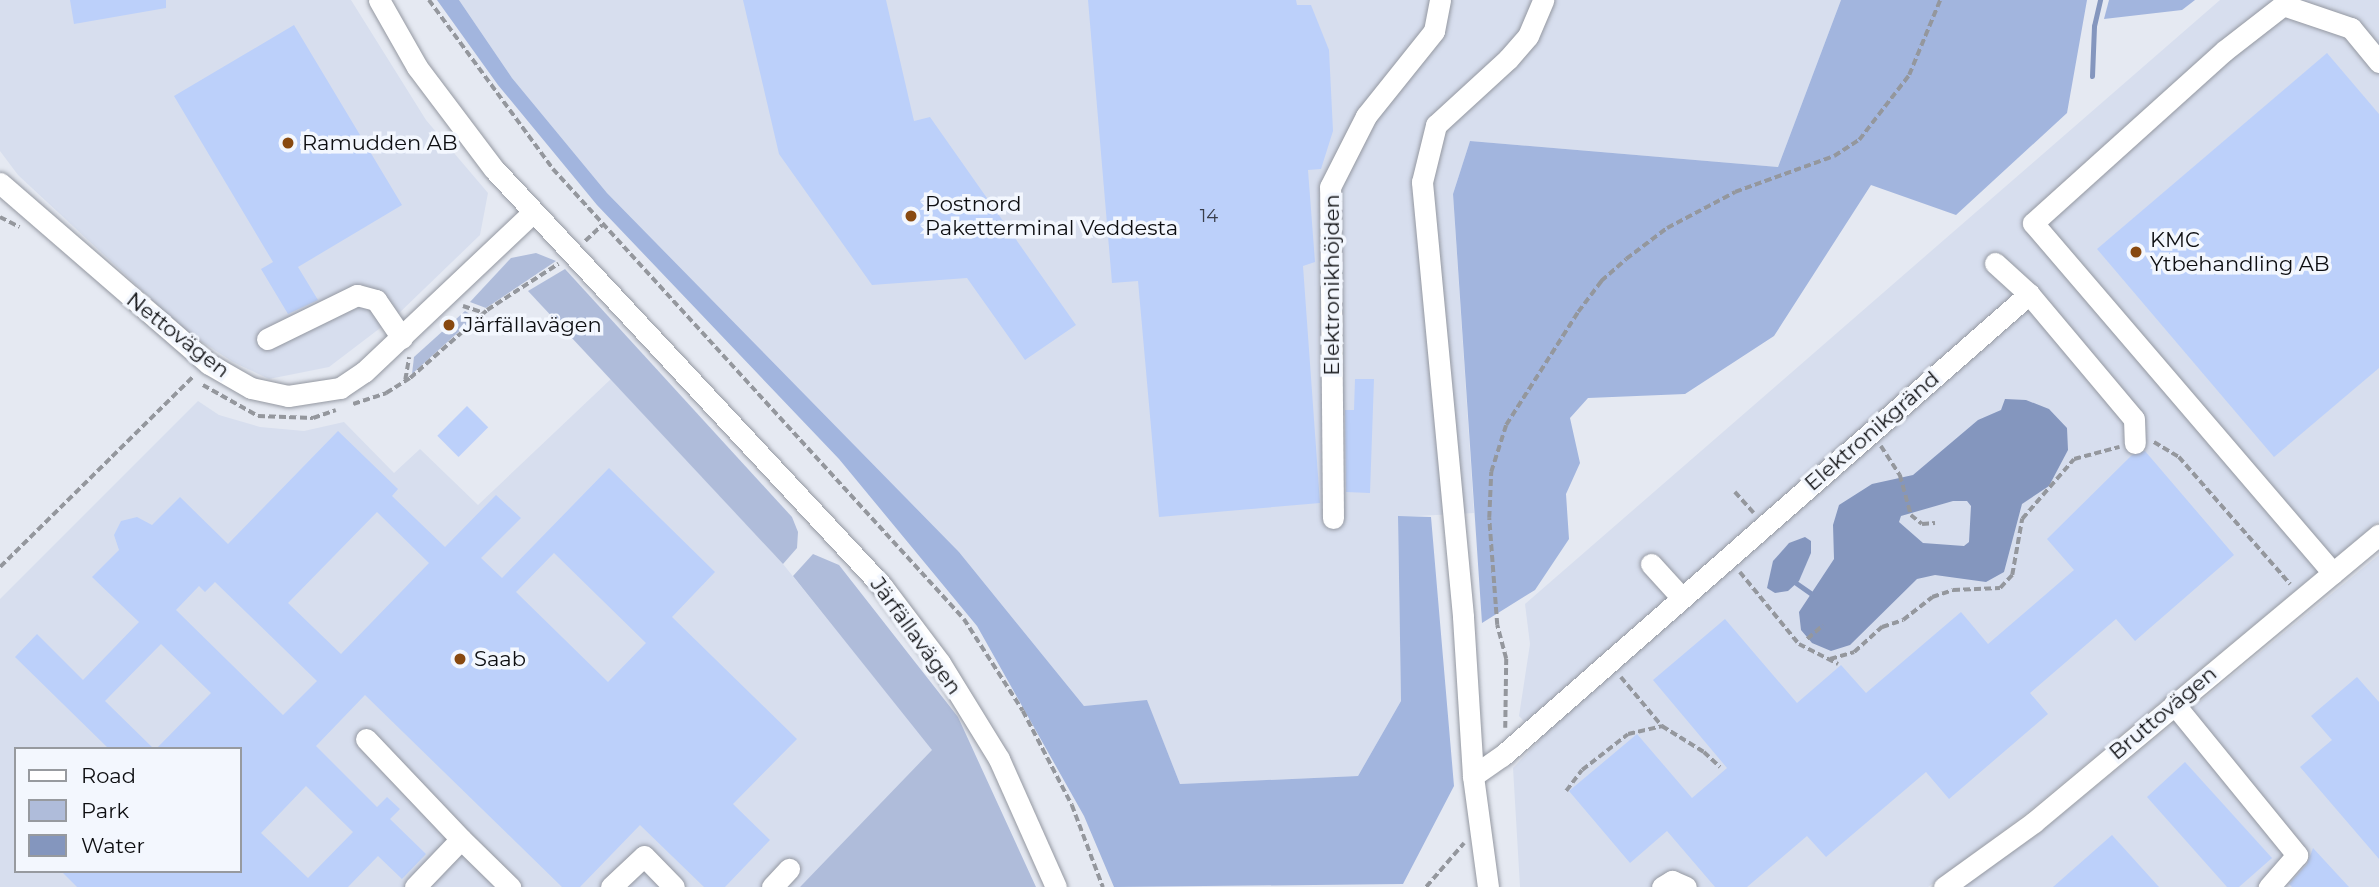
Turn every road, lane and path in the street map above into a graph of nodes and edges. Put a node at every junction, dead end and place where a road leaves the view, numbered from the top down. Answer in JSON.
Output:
{"nodes":[{"id":1,"x":379,"y":0,"type":"edge"},
{"id":2,"x":429,"y":0,"type":"edge"},
{"id":3,"x":1440,"y":0,"type":"edge"},
{"id":4,"x":1543,"y":0,"type":"edge"},
{"id":5,"x":1940,"y":0,"type":"edge"},
{"id":6,"x":2379,"y":62,"type":"edge"},
{"id":7,"x":0,"y":183,"type":"edge"},
{"id":8,"x":533,"y":212,"type":"junction"},
{"id":9,"x":602,"y":225,"type":"junction"},
{"id":10,"x":583,"y":242,"type":"dead end"},
{"id":11,"x":1995,"y":263,"type":"dead end"},
{"id":12,"x":558,"y":264,"type":"dead end"},
{"id":13,"x":2029,"y":295,"type":"junction"},
{"id":14,"x":484,"y":313,"type":"junction"},
{"id":15,"x":455,"y":314,"type":"dead end"},
{"id":16,"x":267,"y":339,"type":"dead end"},
{"id":17,"x":410,"y":344,"type":"junction"},
{"id":18,"x":194,"y":376,"type":"dead end"},
{"id":19,"x":405,"y":381,"type":"junction"},
{"id":20,"x":386,"y":393,"type":"dead end"},
{"id":21,"x":2135,"y":443,"type":"junction"},
{"id":22,"x":1890,"y":457,"type":"dead end"},
{"id":23,"x":1735,"y":492,"type":"dead end"},
{"id":24,"x":1333,"y":518,"type":"dead end"},
{"id":25,"x":1935,"y":523,"type":"dead end"},
{"id":26,"x":1764,"y":525,"type":"junction"},
{"id":27,"x":2379,"y":535,"type":"edge"},
{"id":28,"x":1727,"y":557,"type":"junction"},
{"id":29,"x":1651,"y":564,"type":"dead end"},
{"id":30,"x":0,"y":567,"type":"edge"},
{"id":31,"x":2333,"y":573,"type":"junction"},
{"id":32,"x":1681,"y":597,"type":"junction"},
{"id":33,"x":2302,"y":598,"type":"junction"},
{"id":34,"x":1823,"y":625,"type":"dead end"},
{"id":35,"x":1807,"y":639,"type":"dead end"},
{"id":36,"x":1829,"y":659,"type":"junction"},
{"id":37,"x":1608,"y":662,"type":"junction"},
{"id":38,"x":1838,"y":664,"type":"dead end"},
{"id":39,"x":2174,"y":704,"type":"junction"},
{"id":40,"x":1662,"y":726,"type":"junction"},
{"id":41,"x":366,"y":739,"type":"dead end"},
{"id":42,"x":1502,"y":756,"type":"junction"},
{"id":43,"x":1720,"y":767,"type":"dead end"},
{"id":44,"x":1473,"y":776,"type":"junction"},
{"id":45,"x":1566,"y":791,"type":"dead end"},
{"id":46,"x":1481,"y":834,"type":"junction"},
{"id":47,"x":461,"y":839,"type":"junction"},
{"id":48,"x":789,"y":869,"type":"dead end"},
{"id":49,"x":415,"y":887,"type":"edge"},
{"id":50,"x":510,"y":887,"type":"edge"},
{"id":51,"x":611,"y":887,"type":"edge"},
{"id":52,"x":674,"y":887,"type":"edge"},
{"id":53,"x":772,"y":887,"type":"edge"},
{"id":54,"x":1056,"y":887,"type":"edge"},
{"id":55,"x":1103,"y":887,"type":"edge"},
{"id":56,"x":1426,"y":887,"type":"edge"},
{"id":57,"x":1488,"y":887,"type":"edge"},
{"id":58,"x":1662,"y":887,"type":"edge"},
{"id":59,"x":1686,"y":887,"type":"edge"},
{"id":60,"x":1944,"y":887,"type":"edge"},
{"id":61,"x":2269,"y":887,"type":"edge"}],
"edges":[{"from":1,"to":8,"type":"street","name":"Järfällavägen"},
{"from":2,"to":9,"type":"path"},
{"from":3,"to":24,"type":"street","name":"Elektronikhöjden"},
{"from":4,"to":44,"type":"street"},
{"from":5,"to":42,"type":"path"},
{"from":6,"to":31,"type":"street"},
{"from":7,"to":17,"type":"street","name":"Nettovägen"},
{"from":8,"to":17,"type":"street","name":"Nettovägen"},
{"from":8,"to":54,"type":"street","name":"Järfällavägen"},
{"from":9,"to":10,"type":"path"},
{"from":9,"to":55,"type":"path"},
{"from":11,"to":13,"type":"street"},
{"from":12,"to":14,"type":"path"},
{"from":13,"to":21,"type":"street"},
{"from":13,"to":26,"type":"street","name":"Elektronikgränd"},
{"from":14,"to":15,"type":"path"},
{"from":14,"to":19,"type":"path"},
{"from":16,"to":17,"type":"street"},
{"from":17,"to":19,"type":"path"},
{"from":18,"to":30,"type":"path"},
{"from":19,"to":20,"type":"path"},
{"from":21,"to":33,"type":"path"},
{"from":21,"to":36,"type":"path"},
{"from":22,"to":25,"type":"path"},
{"from":23,"to":26,"type":"path"},
{"from":26,"to":28,"type":"street","name":"Elektronikgränd"},
{"from":27,"to":31,"type":"street","name":"Bruttovägen"},
{"from":28,"to":32,"type":"street","name":"Elektronikgränd"},
{"from":28,"to":36,"type":"path"},
{"from":29,"to":32,"type":"street"},
{"from":31,"to":33,"type":"street","name":"Bruttovägen"},
{"from":32,"to":37,"type":"street","name":"Elektronikgränd"},
{"from":33,"to":39,"type":"street","name":"Bruttovägen"},
{"from":34,"to":35,"type":"path"},
{"from":36,"to":38,"type":"path"},
{"from":37,"to":40,"type":"path"},
{"from":37,"to":42,"type":"street","name":"Elektronikgränd"},
{"from":39,"to":60,"type":"street","name":"Bruttovägen"},
{"from":39,"to":61,"type":"street"},
{"from":40,"to":43,"type":"path"},
{"from":40,"to":45,"type":"path"},
{"from":41,"to":47,"type":"street"},
{"from":42,"to":44,"type":"street","name":"Elektronikgränd"},
{"from":44,"to":46,"type":"street"},
{"from":46,"to":56,"type":"path"},
{"from":46,"to":57,"type":"street"},
{"from":47,"to":49,"type":"street"},
{"from":47,"to":50,"type":"street"},
{"from":48,"to":53,"type":"street"},
{"from":51,"to":52,"type":"street"},
{"from":58,"to":59,"type":"street"}]}
